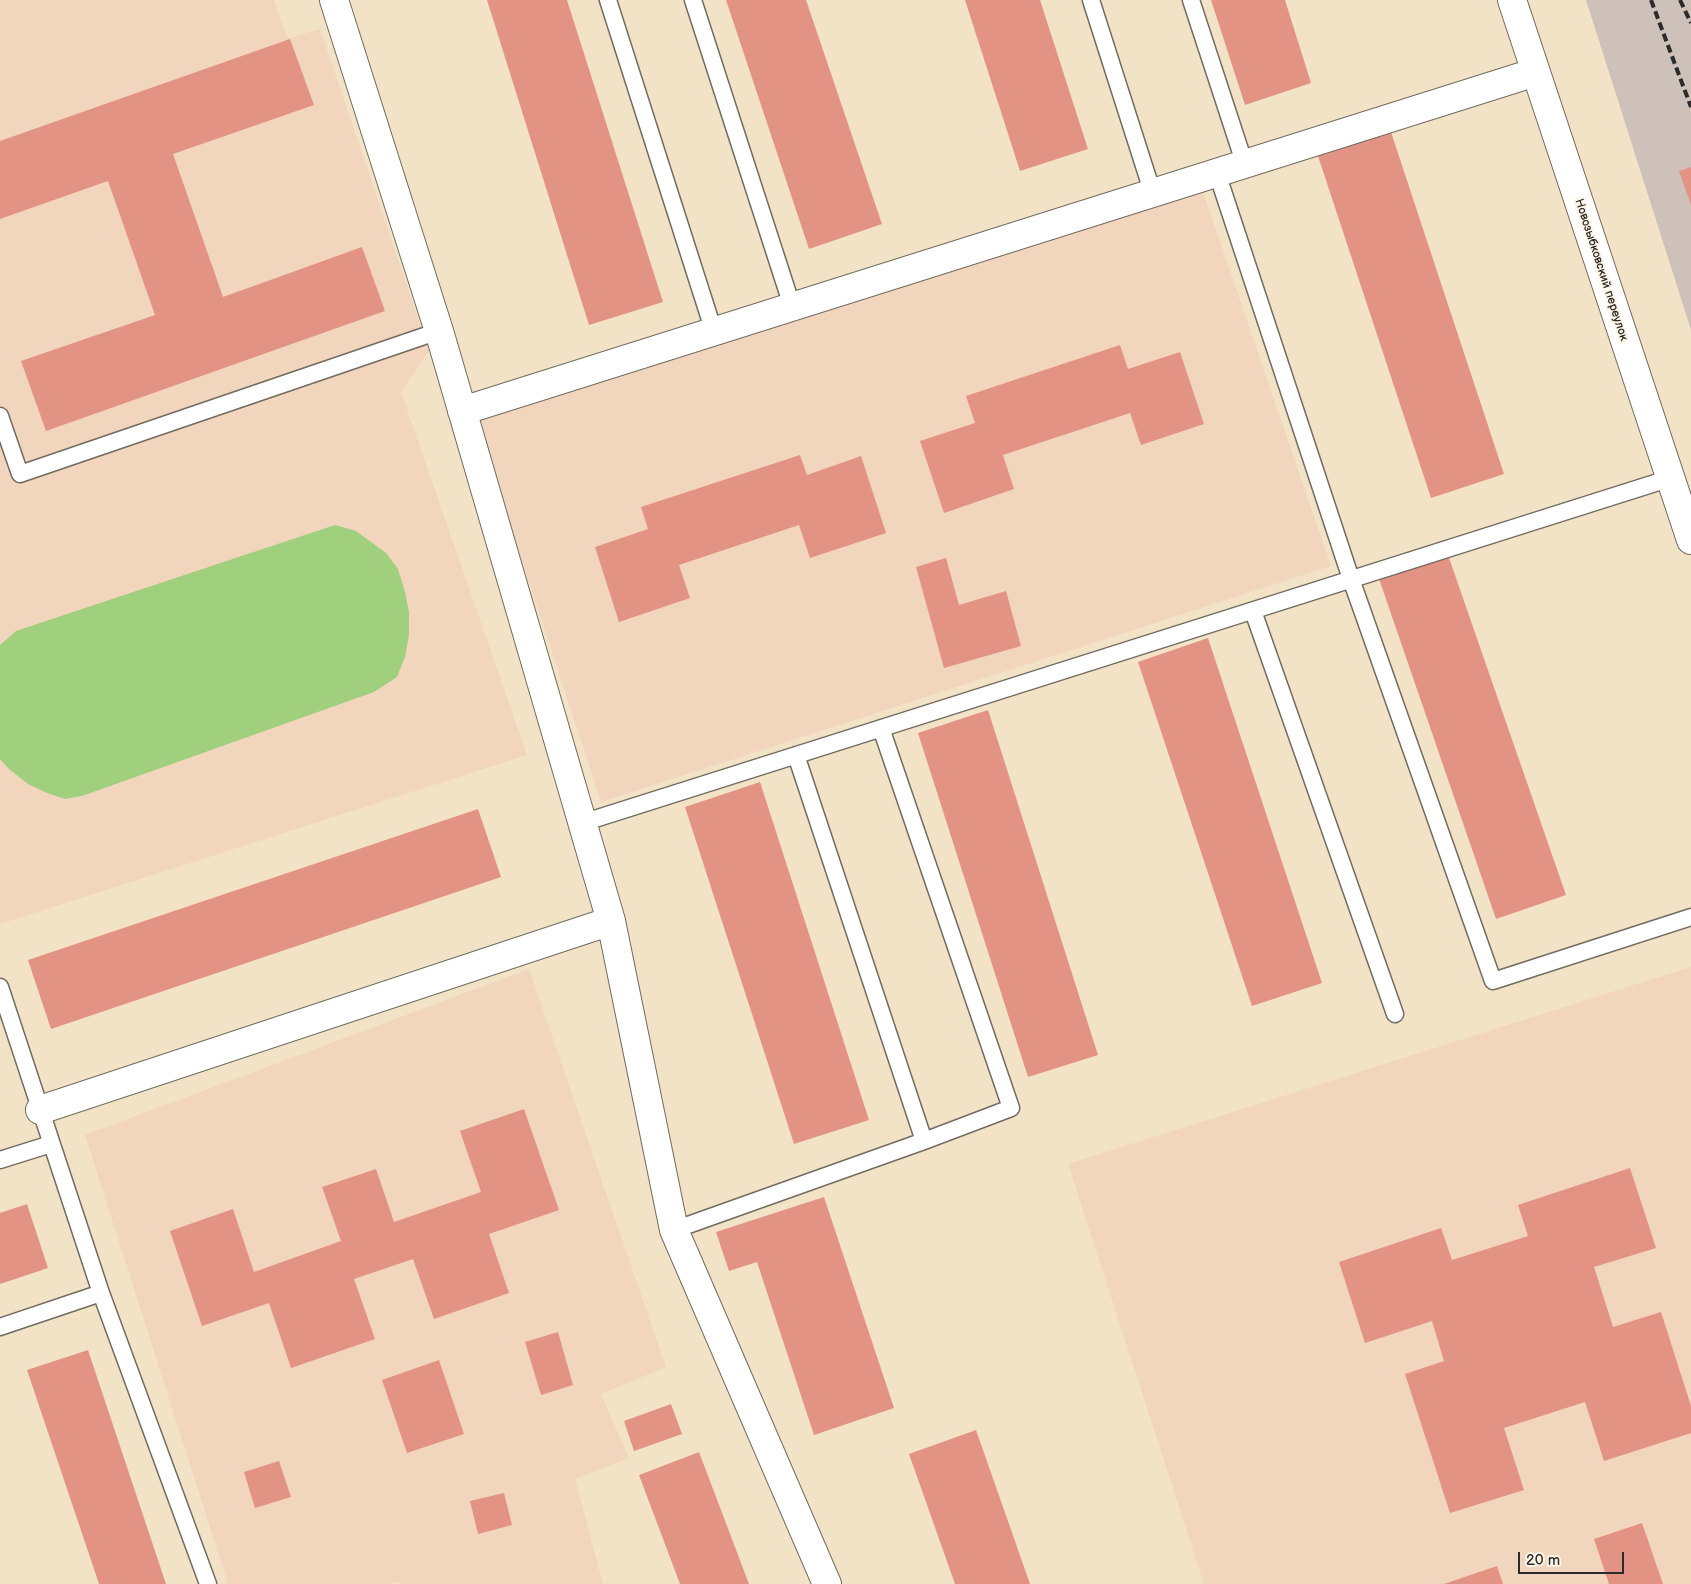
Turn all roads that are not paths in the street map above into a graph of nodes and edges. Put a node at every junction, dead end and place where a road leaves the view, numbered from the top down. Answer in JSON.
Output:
{"nodes":[{"id":1,"x":334,"y":0,"type":"edge"},
{"id":2,"x":608,"y":0,"type":"edge"},
{"id":3,"x":693,"y":0,"type":"edge"},
{"id":4,"x":1091,"y":0,"type":"edge"},
{"id":5,"x":1191,"y":0,"type":"edge"},
{"id":6,"x":1512,"y":0,"type":"edge"},
{"id":7,"x":1536,"y":72,"type":"junction"},
{"id":8,"x":1245,"y":165,"type":"junction"},
{"id":9,"x":1217,"y":173,"type":"junction"},
{"id":10,"x":1153,"y":194,"type":"junction"},
{"id":11,"x":792,"y":306,"type":"junction"},
{"id":12,"x":439,"y":331,"type":"junction"},
{"id":13,"x":714,"y":332,"type":"junction"},
{"id":14,"x":462,"y":411,"type":"junction"},
{"id":15,"x":0,"y":416,"type":"edge"},
{"id":16,"x":1671,"y":478,"type":"junction"},
{"id":17,"x":1691,"y":540,"type":"edge"},
{"id":18,"x":1351,"y":579,"type":"junction"},
{"id":19,"x":1253,"y":610,"type":"junction"},
{"id":20,"x":881,"y":728,"type":"junction"},
{"id":21,"x":796,"y":755,"type":"junction"},
{"id":22,"x":582,"y":823,"type":"junction"},
{"id":23,"x":1691,"y":917,"type":"edge"},
{"id":24,"x":610,"y":921,"type":"junction"},
{"id":25,"x":0,"y":987,"type":"edge"},
{"id":26,"x":1394,"y":1014,"type":"dead end"},
{"id":27,"x":40,"y":1110,"type":"junction"},
{"id":28,"x":924,"y":1142,"type":"junction"},
{"id":29,"x":51,"y":1144,"type":"junction"},
{"id":30,"x":0,"y":1160,"type":"edge"},
{"id":31,"x":674,"y":1230,"type":"junction"},
{"id":32,"x":102,"y":1293,"type":"junction"},
{"id":33,"x":0,"y":1327,"type":"edge"},
{"id":34,"x":208,"y":1584,"type":"edge"},
{"id":35,"x":827,"y":1584,"type":"edge"}],
"edges":[{"from":1,"to":12,"type":"street"},
{"from":2,"to":13,"type":"lane"},
{"from":3,"to":11,"type":"lane"},
{"from":4,"to":10,"type":"lane"},
{"from":5,"to":8,"type":"lane"},
{"from":6,"to":7,"type":"street","name":"Новозыбковский переулок"},
{"from":7,"to":8,"type":"street"},
{"from":7,"to":16,"type":"street","name":"Новозыбковский переулок"},
{"from":8,"to":9,"type":"street"},
{"from":9,"to":10,"type":"street"},
{"from":9,"to":18,"type":"lane"},
{"from":10,"to":11,"type":"street"},
{"from":11,"to":13,"type":"street"},
{"from":12,"to":14,"type":"street"},
{"from":12,"to":15,"type":"lane"},
{"from":13,"to":14,"type":"street"},
{"from":14,"to":22,"type":"street"},
{"from":16,"to":17,"type":"street","name":"Новозыбковский переулок"},
{"from":16,"to":18,"type":"lane"},
{"from":18,"to":19,"type":"lane"},
{"from":18,"to":23,"type":"lane"},
{"from":19,"to":20,"type":"lane"},
{"from":19,"to":26,"type":"lane"},
{"from":20,"to":21,"type":"lane"},
{"from":20,"to":28,"type":"lane"},
{"from":21,"to":22,"type":"lane"},
{"from":21,"to":28,"type":"lane"},
{"from":22,"to":24,"type":"street"},
{"from":24,"to":27,"type":"street"},
{"from":24,"to":31,"type":"street"},
{"from":25,"to":27,"type":"lane"},
{"from":27,"to":29,"type":"lane"},
{"from":28,"to":31,"type":"lane"},
{"from":29,"to":30,"type":"lane"},
{"from":29,"to":32,"type":"lane"},
{"from":31,"to":35,"type":"street"},
{"from":32,"to":33,"type":"lane"},
{"from":32,"to":34,"type":"lane"}]}
